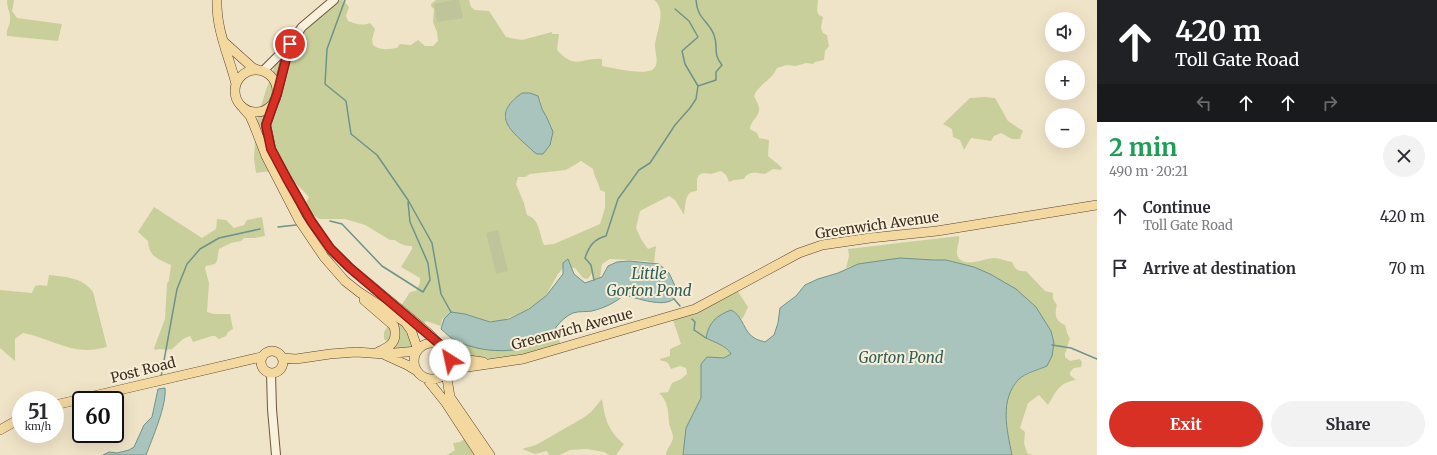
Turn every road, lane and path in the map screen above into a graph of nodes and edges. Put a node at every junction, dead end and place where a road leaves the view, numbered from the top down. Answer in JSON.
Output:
{"nodes":[{"id":1,"x":217,"y":0,"type":"edge"},
{"id":2,"x":334,"y":0,"type":"edge"},
{"id":3,"x":222,"y":40,"type":"junction"},
{"id":4,"x":290,"y":44,"type":"junction"},
{"id":5,"x":261,"y":70,"type":"junction"},
{"id":6,"x":236,"y":84,"type":"junction"},
{"id":7,"x":275,"y":97,"type":"junction"},
{"id":8,"x":243,"y":108,"type":"junction"},
{"id":9,"x":1097,"y":205,"type":"edge"},
{"id":10,"x":358,"y":292,"type":"junction"},
{"id":11,"x":443,"y":348,"type":"junction"},
{"id":12,"x":418,"y":351,"type":"junction"},
{"id":13,"x":380,"y":354,"type":"junction"},
{"id":14,"x":261,"y":362,"type":"junction"},
{"id":15,"x":282,"y":362,"type":"junction"},
{"id":16,"x":490,"y":363,"type":"junction"},
{"id":17,"x":417,"y":371,"type":"junction"},
{"id":18,"x":447,"y":371,"type":"junction"},
{"id":19,"x":271,"y":373,"type":"junction"},
{"id":20,"x":426,"y":378,"type":"junction"},
{"id":21,"x":64,"y":403,"type":"edge"},
{"id":22,"x":12,"y":423,"type":"edge"},
{"id":23,"x":0,"y":430,"type":"edge"},
{"id":24,"x":276,"y":455,"type":"edge"},
{"id":25,"x":480,"y":455,"type":"edge"},
{"id":26,"x":490,"y":455,"type":"edge"}],
"edges":[{"from":1,"to":3,"type":"main road"},
{"from":2,"to":4,"type":"main road"},
{"from":3,"to":5,"type":"main road"},
{"from":3,"to":6,"type":"main road"},
{"from":4,"to":5,"type":"main road"},
{"from":4,"to":7,"type":"main road"},
{"from":5,"to":6,"type":"main road"},
{"from":5,"to":7,"type":"main road"},
{"from":6,"to":8,"type":"main road"},
{"from":7,"to":8,"type":"main road"},
{"from":7,"to":11,"type":"main road"},
{"from":8,"to":10,"type":"main road"},
{"from":9,"to":16,"type":"main road","name":"Greenwich Avenue"},
{"from":10,"to":12,"type":"main road"},
{"from":10,"to":13,"type":"main road"},
{"from":11,"to":12,"type":"main road"},
{"from":11,"to":16,"type":"main road","name":"Greenwich Avenue"},
{"from":11,"to":18,"type":"main road"},
{"from":12,"to":13,"type":"main road"},
{"from":12,"to":17,"type":"main road"},
{"from":13,"to":15,"type":"main road"},
{"from":13,"to":17,"type":"main road"},
{"from":14,"to":15,"type":"main road"},
{"from":14,"to":19,"type":"main road"},
{"from":14,"to":21,"type":"main road","name":"Post Road"},
{"from":15,"to":19,"type":"main road"},
{"from":16,"to":18,"type":"main road","name":"Greenwich Avenue"},
{"from":17,"to":20,"type":"main road"},
{"from":18,"to":20,"type":"main road"},
{"from":18,"to":26,"type":"main road"},
{"from":19,"to":24,"type":"main road"},
{"from":20,"to":25,"type":"main road"},
{"from":22,"to":23,"type":"main road"}]}
